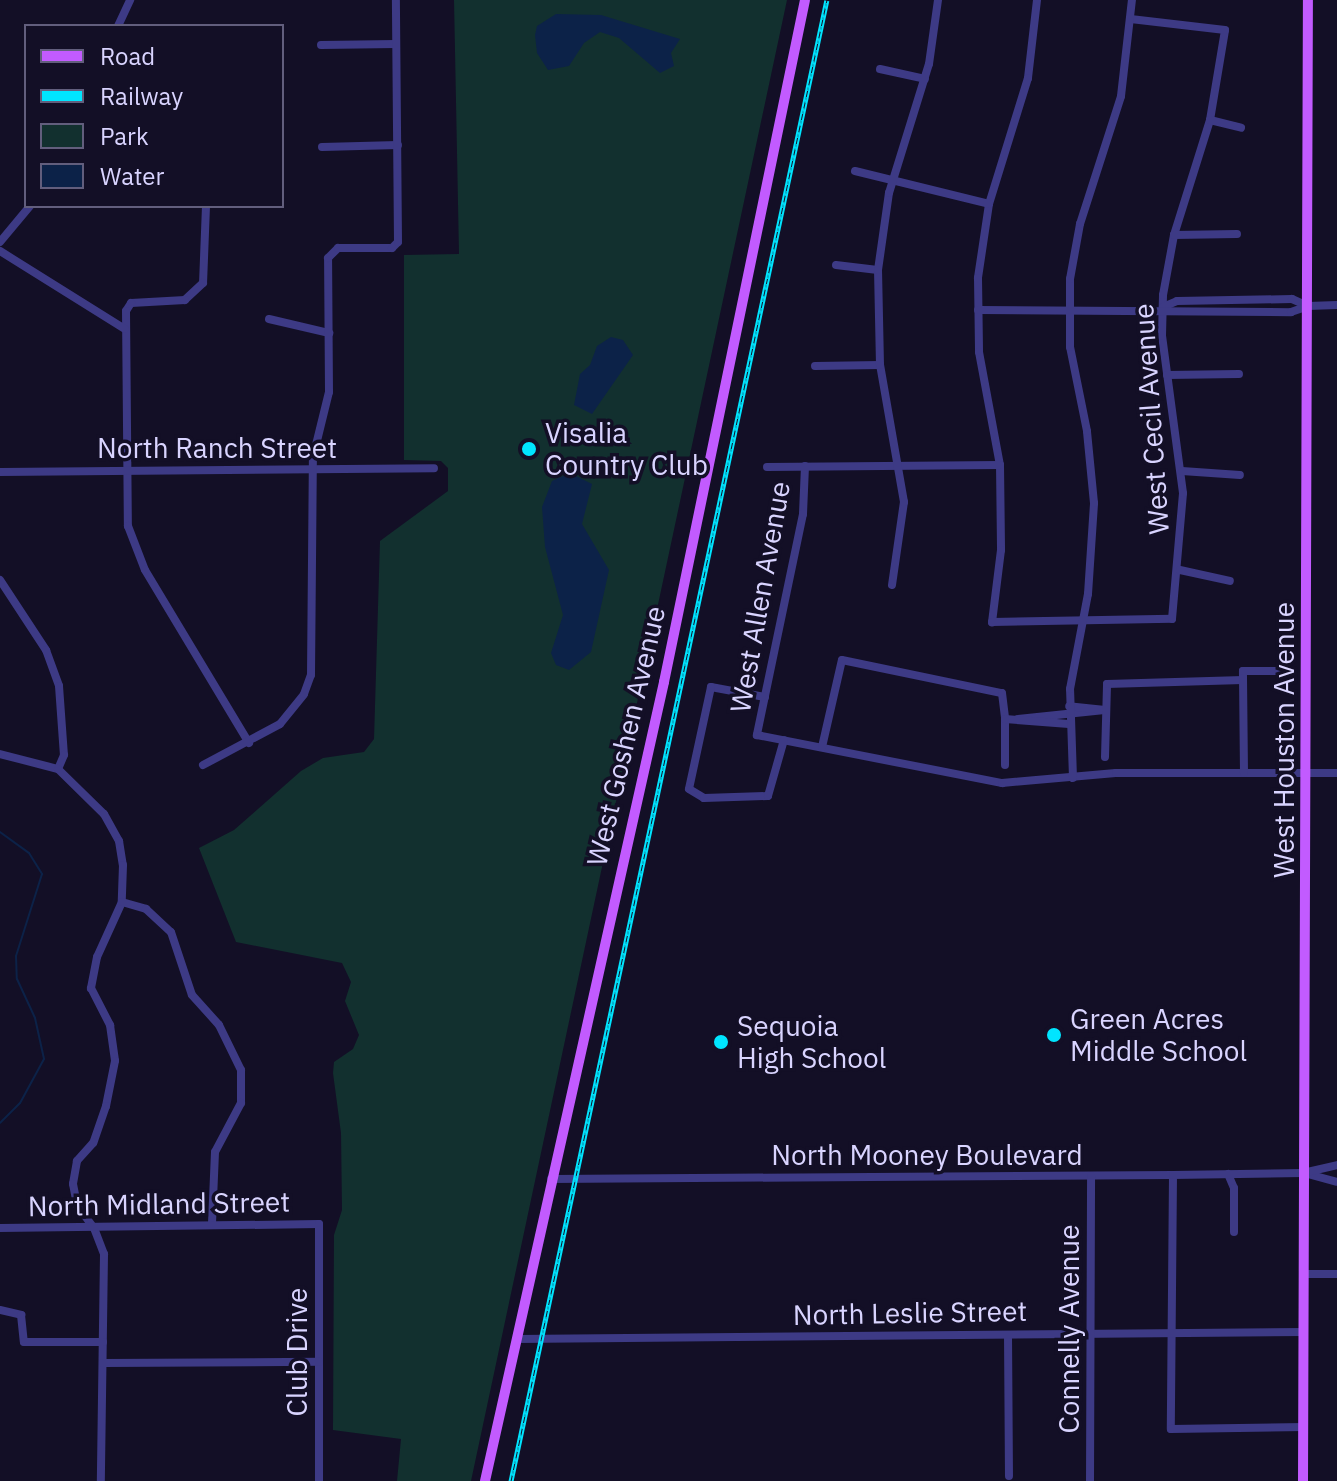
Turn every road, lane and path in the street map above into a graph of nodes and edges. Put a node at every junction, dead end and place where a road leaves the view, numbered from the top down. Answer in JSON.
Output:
{"nodes":[{"id":1,"x":396,"y":0,"type":"edge"},
{"id":2,"x":805,"y":0,"type":"edge"},
{"id":3,"x":938,"y":0,"type":"edge"},
{"id":4,"x":1037,"y":0,"type":"edge"},
{"id":5,"x":1132,"y":0,"type":"edge"},
{"id":6,"x":1308,"y":0,"type":"edge"},
{"id":7,"x":126,"y":1,"type":"edge"},
{"id":8,"x":1131,"y":19,"type":"junction"},
{"id":9,"x":119,"y":24,"type":"edge"},
{"id":10,"x":396,"y":44,"type":"junction"},
{"id":11,"x":321,"y":45,"type":"dead end"},
{"id":12,"x":880,"y":69,"type":"dead end"},
{"id":13,"x":925,"y":79,"type":"junction"},
{"id":14,"x":1210,"y":120,"type":"junction"},
{"id":15,"x":1241,"y":128,"type":"dead end"},
{"id":16,"x":398,"y":145,"type":"junction"},
{"id":17,"x":322,"y":147,"type":"dead end"},
{"id":18,"x":855,"y":171,"type":"dead end"},
{"id":19,"x":892,"y":179,"type":"junction"},
{"id":20,"x":989,"y":204,"type":"junction"},
{"id":21,"x":28,"y":208,"type":"edge"},
{"id":22,"x":206,"y":208,"type":"edge"},
{"id":23,"x":1237,"y":234,"type":"dead end"},
{"id":24,"x":1174,"y":235,"type":"junction"},
{"id":25,"x":0,"y":242,"type":"edge"},
{"id":26,"x":0,"y":251,"type":"edge"},
{"id":27,"x":836,"y":265,"type":"dead end"},
{"id":28,"x":878,"y":270,"type":"junction"},
{"id":29,"x":1337,"y":305,"type":"edge"},
{"id":30,"x":1308,"y":306,"type":"junction"},
{"id":31,"x":1069,"y":308,"type":"junction"},
{"id":32,"x":1162,"y":308,"type":"junction"},
{"id":33,"x":978,"y":310,"type":"junction"},
{"id":34,"x":269,"y":319,"type":"dead end"},
{"id":35,"x":125,"y":329,"type":"junction"},
{"id":36,"x":329,"y":333,"type":"junction"},
{"id":37,"x":880,"y":365,"type":"junction"},
{"id":38,"x":815,"y":366,"type":"dead end"},
{"id":39,"x":1239,"y":374,"type":"dead end"},
{"id":40,"x":1167,"y":375,"type":"junction"},
{"id":41,"x":900,"y":464,"type":"junction"},
{"id":42,"x":1000,"y":465,"type":"junction"},
{"id":43,"x":805,"y":466,"type":"junction"},
{"id":44,"x":767,"y":467,"type":"dead end"},
{"id":45,"x":434,"y":468,"type":"dead end"},
{"id":46,"x":313,"y":469,"type":"junction"},
{"id":47,"x":126,"y":471,"type":"junction"},
{"id":48,"x":1182,"y":471,"type":"junction"},
{"id":49,"x":0,"y":472,"type":"edge"},
{"id":50,"x":1240,"y":475,"type":"dead end"},
{"id":51,"x":1180,"y":570,"type":"junction"},
{"id":52,"x":0,"y":580,"type":"edge"},
{"id":53,"x":1230,"y":581,"type":"dead end"},
{"id":54,"x":892,"y":585,"type":"dead end"},
{"id":55,"x":1082,"y":621,"type":"junction"},
{"id":56,"x":1284,"y":671,"type":"dead end"},
{"id":57,"x":1243,"y":680,"type":"junction"},
{"id":58,"x":765,"y":697,"type":"junction"},
{"id":59,"x":1069,"y":710,"type":"junction"},
{"id":60,"x":1105,"y":710,"type":"junction"},
{"id":61,"x":1005,"y":719,"type":"junction"},
{"id":62,"x":1018,"y":719,"type":"junction"},
{"id":63,"x":1069,"y":724,"type":"junction"},
{"id":64,"x":784,"y":740,"type":"junction"},
{"id":65,"x":249,"y":743,"type":"junction"},
{"id":66,"x":822,"y":747,"type":"junction"},
{"id":67,"x":0,"y":754,"type":"edge"},
{"id":68,"x":1105,"y":757,"type":"dead end"},
{"id":69,"x":203,"y":765,"type":"dead end"},
{"id":70,"x":1005,"y":765,"type":"dead end"},
{"id":71,"x":58,"y":769,"type":"junction"},
{"id":72,"x":1244,"y":773,"type":"junction"},
{"id":73,"x":1309,"y":773,"type":"junction"},
{"id":74,"x":1337,"y":773,"type":"edge"},
{"id":75,"x":1073,"y":778,"type":"junction"},
{"id":76,"x":122,"y":902,"type":"junction"},
{"id":77,"x":1337,"y":1165,"type":"edge"},
{"id":78,"x":1303,"y":1173,"type":"junction"},
{"id":79,"x":1228,"y":1174,"type":"junction"},
{"id":80,"x":1173,"y":1175,"type":"junction"},
{"id":81,"x":1091,"y":1176,"type":"junction"},
{"id":82,"x":551,"y":1179,"type":"junction"},
{"id":83,"x":1337,"y":1182,"type":"edge"},
{"id":84,"x":319,"y":1224,"type":"joint"},
{"id":85,"x":212,"y":1225,"type":"junction"},
{"id":86,"x":0,"y":1228,"type":"edge"},
{"id":87,"x":94,"y":1228,"type":"junction"},
{"id":88,"x":1234,"y":1232,"type":"dead end"},
{"id":89,"x":1304,"y":1274,"type":"junction"},
{"id":90,"x":1337,"y":1274,"type":"edge"},
{"id":91,"x":0,"y":1310,"type":"edge"},
{"id":92,"x":1304,"y":1332,"type":"junction"},
{"id":93,"x":1171,"y":1333,"type":"junction"},
{"id":94,"x":1091,"y":1334,"type":"junction"},
{"id":95,"x":1008,"y":1335,"type":"junction"},
{"id":96,"x":517,"y":1339,"type":"junction"},
{"id":97,"x":103,"y":1342,"type":"junction"},
{"id":98,"x":319,"y":1362,"type":"junction"},
{"id":99,"x":103,"y":1363,"type":"junction"},
{"id":100,"x":1304,"y":1427,"type":"junction"},
{"id":101,"x":1009,"y":1476,"type":"dead end"},
{"id":102,"x":101,"y":1481,"type":"edge"},
{"id":103,"x":319,"y":1481,"type":"edge"},
{"id":104,"x":485,"y":1481,"type":"edge"},
{"id":105,"x":1090,"y":1481,"type":"edge"},
{"id":106,"x":1303,"y":1481,"type":"edge"}],
"edges":[{"from":1,"to":10,"type":"street"},
{"from":2,"to":82,"type":"main road","name":"West Goshen Avenue"},
{"from":3,"to":13,"type":"street"},
{"from":4,"to":20,"type":"street"},
{"from":5,"to":8,"type":"street"},
{"from":6,"to":30,"type":"main road","name":"West Houston Avenue"},
{"from":7,"to":9,"type":"street"},
{"from":8,"to":14,"type":"street","name":"West Cecil Avenue"},
{"from":8,"to":31,"type":"street"},
{"from":10,"to":11,"type":"street"},
{"from":10,"to":16,"type":"street"},
{"from":12,"to":13,"type":"street"},
{"from":13,"to":19,"type":"street"},
{"from":14,"to":15,"type":"street"},
{"from":14,"to":24,"type":"street","name":"West Cecil Avenue"},
{"from":16,"to":17,"type":"street"},
{"from":16,"to":36,"type":"street"},
{"from":18,"to":19,"type":"street"},
{"from":19,"to":20,"type":"street"},
{"from":19,"to":28,"type":"street"},
{"from":20,"to":33,"type":"street"},
{"from":21,"to":25,"type":"street"},
{"from":22,"to":35,"type":"street"},
{"from":23,"to":24,"type":"street"},
{"from":24,"to":32,"type":"street","name":"West Cecil Avenue"},
{"from":26,"to":35,"type":"street"},
{"from":27,"to":28,"type":"street"},
{"from":28,"to":37,"type":"street"},
{"from":29,"to":30,"type":"street"},
{"from":30,"to":32,"type":"street"},
{"from":30,"to":73,"type":"main road","name":"West Houston Avenue"},
{"from":31,"to":32,"type":"street"},
{"from":31,"to":33,"type":"street"},
{"from":31,"to":55,"type":"street"},
{"from":32,"to":40,"type":"street","name":"West Cecil Avenue"},
{"from":33,"to":42,"type":"street"},
{"from":34,"to":36,"type":"street"},
{"from":35,"to":47,"type":"street"},
{"from":36,"to":46,"type":"street"},
{"from":37,"to":38,"type":"street"},
{"from":37,"to":41,"type":"street"},
{"from":39,"to":40,"type":"street"},
{"from":40,"to":48,"type":"street","name":"West Cecil Avenue"},
{"from":41,"to":42,"type":"street"},
{"from":41,"to":43,"type":"street"},
{"from":41,"to":54,"type":"street"},
{"from":42,"to":55,"type":"street"},
{"from":43,"to":44,"type":"street"},
{"from":43,"to":58,"type":"street","name":"West Allen Avenue"},
{"from":45,"to":46,"type":"street","name":"North Ranch Street"},
{"from":46,"to":47,"type":"street","name":"North Ranch Street"},
{"from":46,"to":65,"type":"street"},
{"from":47,"to":49,"type":"street","name":"North Ranch Street"},
{"from":47,"to":65,"type":"street"},
{"from":48,"to":50,"type":"street"},
{"from":48,"to":51,"type":"street","name":"West Cecil Avenue"},
{"from":51,"to":53,"type":"street"},
{"from":51,"to":55,"type":"street","name":"West Cecil Avenue"},
{"from":52,"to":71,"type":"street"},
{"from":55,"to":59,"type":"street"},
{"from":56,"to":57,"type":"street"},
{"from":57,"to":60,"type":"street"},
{"from":57,"to":72,"type":"street"},
{"from":58,"to":64,"type":"street","name":"West Allen Avenue"},
{"from":58,"to":64,"type":"street"},
{"from":59,"to":60,"type":"street"},
{"from":59,"to":62,"type":"street"},
{"from":59,"to":63,"type":"street"},
{"from":60,"to":68,"type":"street"},
{"from":61,"to":62,"type":"street"},
{"from":61,"to":66,"type":"street"},
{"from":61,"to":70,"type":"street"},
{"from":62,"to":63,"type":"street"},
{"from":63,"to":75,"type":"street"},
{"from":64,"to":66,"type":"street"},
{"from":65,"to":69,"type":"street"},
{"from":66,"to":75,"type":"street"},
{"from":67,"to":71,"type":"street"},
{"from":71,"to":76,"type":"street"},
{"from":72,"to":73,"type":"street"},
{"from":72,"to":75,"type":"street"},
{"from":73,"to":74,"type":"street"},
{"from":73,"to":78,"type":"main road","name":"West Houston Avenue"},
{"from":76,"to":85,"type":"street"},
{"from":76,"to":87,"type":"street"},
{"from":77,"to":78,"type":"street","name":"North Mooney Boulevard"},
{"from":78,"to":79,"type":"street","name":"North Mooney Boulevard"},
{"from":78,"to":83,"type":"street","name":"North Mooney Boulevard"},
{"from":78,"to":89,"type":"main road","name":"West Houston Avenue"},
{"from":79,"to":80,"type":"street","name":"North Mooney Boulevard"},
{"from":79,"to":88,"type":"street"},
{"from":80,"to":81,"type":"street","name":"North Mooney Boulevard"},
{"from":80,"to":93,"type":"street"},
{"from":81,"to":82,"type":"street","name":"North Mooney Boulevard"},
{"from":81,"to":94,"type":"street","name":"Connelly Avenue"},
{"from":82,"to":96,"type":"main road","name":"West Goshen Avenue"},
{"from":84,"to":85,"type":"street","name":"North Midland Street"},
{"from":84,"to":98,"type":"street","name":"Club Drive"},
{"from":85,"to":87,"type":"street","name":"North Midland Street"},
{"from":86,"to":87,"type":"street","name":"North Midland Street"},
{"from":87,"to":97,"type":"street"},
{"from":89,"to":90,"type":"street"},
{"from":89,"to":92,"type":"main road","name":"West Houston Avenue"},
{"from":91,"to":97,"type":"street"},
{"from":92,"to":93,"type":"street","name":"North Leslie Street"},
{"from":92,"to":100,"type":"main road","name":"West Houston Avenue"},
{"from":93,"to":94,"type":"street","name":"North Leslie Street"},
{"from":93,"to":100,"type":"street"},
{"from":94,"to":95,"type":"street","name":"North Leslie Street"},
{"from":94,"to":105,"type":"street","name":"Connelly Avenue"},
{"from":95,"to":96,"type":"street","name":"North Leslie Street"},
{"from":95,"to":101,"type":"street"},
{"from":96,"to":104,"type":"main road","name":"West Goshen Avenue"},
{"from":97,"to":99,"type":"street"},
{"from":98,"to":99,"type":"street"},
{"from":98,"to":103,"type":"street","name":"Club Drive"},
{"from":99,"to":102,"type":"street"},
{"from":100,"to":106,"type":"main road","name":"West Houston Avenue"}]}
